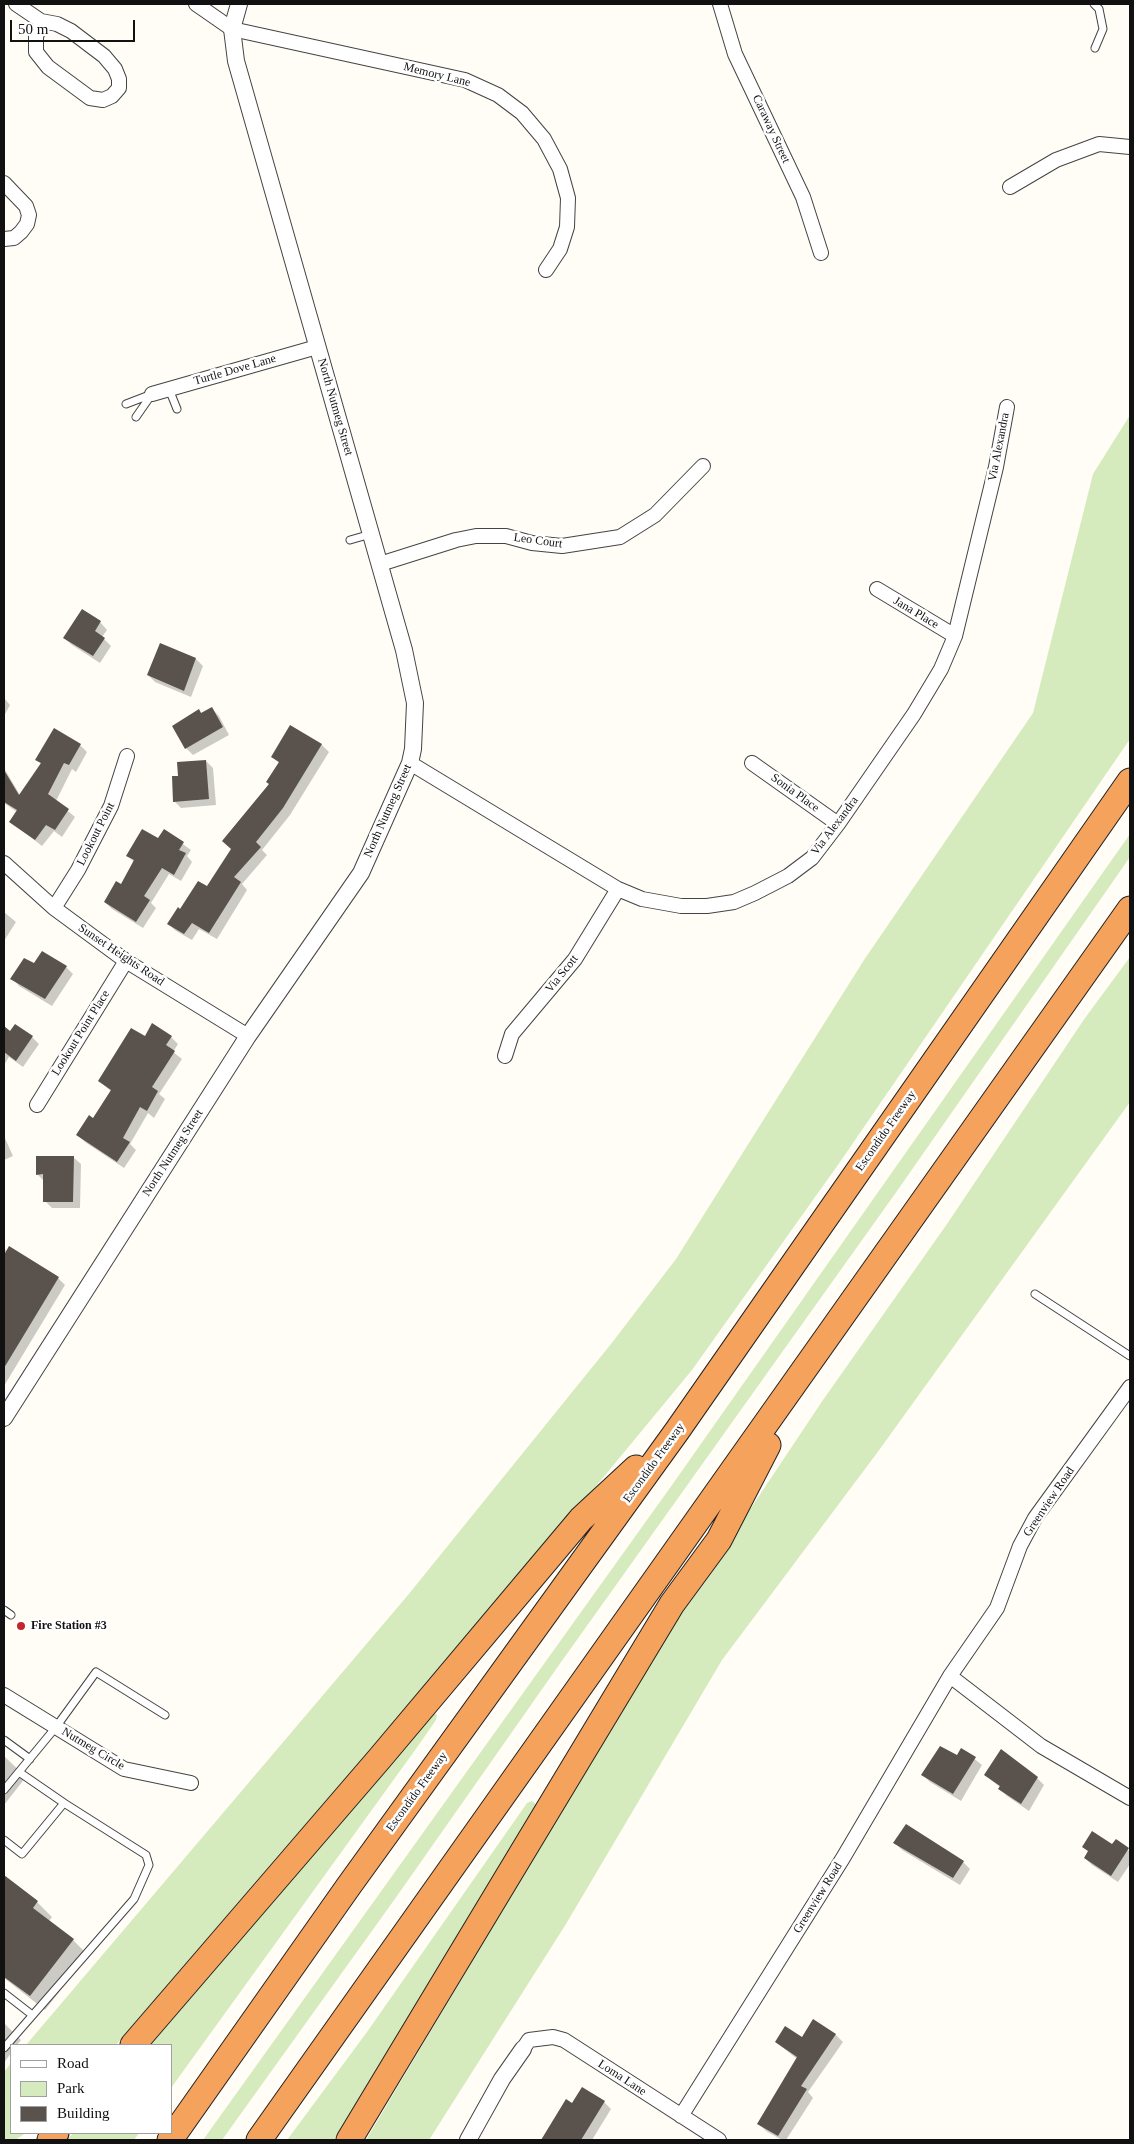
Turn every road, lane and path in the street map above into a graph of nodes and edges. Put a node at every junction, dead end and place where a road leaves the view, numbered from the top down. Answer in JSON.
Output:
{"nodes":[{"id":1,"x":16,"y":4,"type":"edge"},
{"id":2,"x":196,"y":4,"type":"edge"},
{"id":3,"x":239,"y":4,"type":"edge"},
{"id":4,"x":720,"y":4,"type":"edge"},
{"id":5,"x":1094,"y":4,"type":"edge"},
{"id":6,"x":41,"y":21,"type":"junction"},
{"id":7,"x":232,"y":29,"type":"junction"},
{"id":8,"x":1095,"y":48,"type":"dead end"},
{"id":9,"x":1130,"y":147,"type":"edge"},
{"id":10,"x":4,"y":183,"type":"edge"},
{"id":11,"x":1010,"y":188,"type":"dead end"},
{"id":12,"x":4,"y":239,"type":"edge"},
{"id":13,"x":821,"y":253,"type":"dead end"},
{"id":14,"x":546,"y":270,"type":"dead end"},
{"id":15,"x":317,"y":347,"type":"junction"},
{"id":16,"x":169,"y":389,"type":"junction"},
{"id":17,"x":152,"y":394,"type":"junction"},
{"id":18,"x":126,"y":404,"type":"dead end"},
{"id":19,"x":1007,"y":407,"type":"dead end"},
{"id":20,"x":177,"y":409,"type":"dead end"},
{"id":21,"x":136,"y":417,"type":"dead end"},
{"id":22,"x":703,"y":466,"type":"dead end"},
{"id":23,"x":372,"y":534,"type":"junction"},
{"id":24,"x":350,"y":540,"type":"dead end"},
{"id":25,"x":380,"y":564,"type":"junction"},
{"id":26,"x":877,"y":589,"type":"dead end"},
{"id":27,"x":956,"y":636,"type":"junction"},
{"id":28,"x":128,"y":756,"type":"dead end"},
{"id":29,"x":752,"y":762,"type":"dead end"},
{"id":30,"x":410,"y":763,"type":"junction"},
{"id":31,"x":1130,"y":781,"type":"edge"},
{"id":32,"x":838,"y":824,"type":"junction"},
{"id":33,"x":4,"y":863,"type":"edge"},
{"id":34,"x":618,"y":889,"type":"junction"},
{"id":35,"x":54,"y":908,"type":"junction"},
{"id":36,"x":1130,"y":909,"type":"edge"},
{"id":37,"x":126,"y":961,"type":"junction"},
{"id":38,"x":248,"y":1036,"type":"junction"},
{"id":39,"x":505,"y":1056,"type":"dead end"},
{"id":40,"x":37,"y":1105,"type":"dead end"},
{"id":41,"x":1034,"y":1294,"type":"dead end"},
{"id":42,"x":1130,"y":1356,"type":"edge"},
{"id":43,"x":807,"y":1366,"type":"junction"},
{"id":44,"x":1130,"y":1387,"type":"edge"},
{"id":45,"x":4,"y":1418,"type":"edge"},
{"id":46,"x":677,"y":1431,"type":"junction"},
{"id":47,"x":4,"y":1610,"type":"edge"},
{"id":48,"x":11,"y":1615,"type":"dead end"},
{"id":49,"x":950,"y":1676,"type":"junction"},
{"id":50,"x":4,"y":1695,"type":"edge"},
{"id":51,"x":165,"y":1716,"type":"dead end"},
{"id":52,"x":56,"y":1727,"type":"junction"},
{"id":53,"x":4,"y":1740,"type":"edge"},
{"id":54,"x":30,"y":1758,"type":"junction"},
{"id":55,"x":19,"y":1772,"type":"junction"},
{"id":56,"x":191,"y":1783,"type":"dead end"},
{"id":57,"x":4,"y":1790,"type":"edge"},
{"id":58,"x":1130,"y":1798,"type":"edge"},
{"id":59,"x":64,"y":1803,"type":"junction"},
{"id":60,"x":4,"y":1840,"type":"edge"},
{"id":61,"x":4,"y":1993,"type":"edge"},
{"id":62,"x":31,"y":2014,"type":"junction"},
{"id":63,"x":134,"y":2044,"type":"edge"},
{"id":64,"x":4,"y":2048,"type":"edge"},
{"id":65,"x":524,"y":2049,"type":"joint"},
{"id":66,"x":682,"y":2116,"type":"junction"},
{"id":67,"x":170,"y":2140,"type":"edge"},
{"id":68,"x":259,"y":2140,"type":"edge"},
{"id":69,"x":349,"y":2140,"type":"edge"},
{"id":70,"x":468,"y":2140,"type":"edge"},
{"id":71,"x":719,"y":2140,"type":"edge"}],
"edges":[{"from":1,"to":6,"type":"street"},
{"from":2,"to":7,"type":"street"},
{"from":3,"to":7,"type":"street","name":"North Nutmeg Street"},
{"from":4,"to":13,"type":"street","name":"Caraway Street"},
{"from":5,"to":8,"type":"lane"},
{"from":6,"to":6,"type":"street"},
{"from":7,"to":14,"type":"street","name":"Memory Lane"},
{"from":7,"to":15,"type":"street","name":"North Nutmeg Street"},
{"from":9,"to":11,"type":"street"},
{"from":10,"to":12,"type":"street"},
{"from":15,"to":16,"type":"street","name":"Turtle Dove Lane"},
{"from":15,"to":23,"type":"street","name":"North Nutmeg Street"},
{"from":16,"to":17,"type":"street","name":"Turtle Dove Lane"},
{"from":16,"to":20,"type":"lane"},
{"from":17,"to":18,"type":"lane"},
{"from":17,"to":21,"type":"lane"},
{"from":19,"to":27,"type":"street","name":"Via Alexandra"},
{"from":22,"to":25,"type":"street","name":"Leo Court"},
{"from":23,"to":24,"type":"lane"},
{"from":23,"to":25,"type":"street","name":"North Nutmeg Street"},
{"from":25,"to":30,"type":"street","name":"North Nutmeg Street"},
{"from":26,"to":27,"type":"street","name":"Jana Place"},
{"from":27,"to":32,"type":"street","name":"Via Alexandra"},
{"from":28,"to":35,"type":"street","name":"Lookout Point"},
{"from":29,"to":32,"type":"street","name":"Sonia Place"},
{"from":30,"to":34,"type":"street","name":"Via Alexandra"},
{"from":30,"to":38,"type":"street","name":"North Nutmeg Street"},
{"from":31,"to":46,"type":"highway","name":"Escondido Freeway"},
{"from":32,"to":34,"type":"street","name":"Via Alexandra"},
{"from":33,"to":35,"type":"street","name":"Sunset Heights Road"},
{"from":34,"to":39,"type":"street","name":"Via Scott"},
{"from":35,"to":37,"type":"street","name":"Sunset Heights Road"},
{"from":36,"to":43,"type":"highway"},
{"from":37,"to":38,"type":"street","name":"Sunset Heights Road"},
{"from":37,"to":40,"type":"street","name":"Lookout Point Place"},
{"from":38,"to":45,"type":"street","name":"North Nutmeg Street"},
{"from":41,"to":42,"type":"lane"},
{"from":43,"to":68,"type":"highway"},
{"from":43,"to":69,"type":"highway"},
{"from":44,"to":49,"type":"street","name":"Greenview Road"},
{"from":46,"to":63,"type":"highway"},
{"from":46,"to":67,"type":"highway","name":"Escondido Freeway"},
{"from":47,"to":48,"type":"lane"},
{"from":49,"to":58,"type":"street"},
{"from":49,"to":66,"type":"street","name":"Greenview Road"},
{"from":50,"to":52,"type":"street","name":"Nutmeg Circle"},
{"from":51,"to":52,"type":"lane"},
{"from":52,"to":54,"type":"lane"},
{"from":52,"to":56,"type":"street","name":"Nutmeg Circle"},
{"from":53,"to":54,"type":"lane"},
{"from":54,"to":55,"type":"lane"},
{"from":55,"to":57,"type":"lane"},
{"from":55,"to":59,"type":"lane"},
{"from":59,"to":60,"type":"lane"},
{"from":59,"to":62,"type":"lane"},
{"from":61,"to":62,"type":"lane"},
{"from":62,"to":64,"type":"lane"},
{"from":65,"to":66,"type":"street","name":"Loma Lane"},
{"from":65,"to":70,"type":"street"},
{"from":66,"to":71,"type":"street","name":"Loma Lane"}]}
